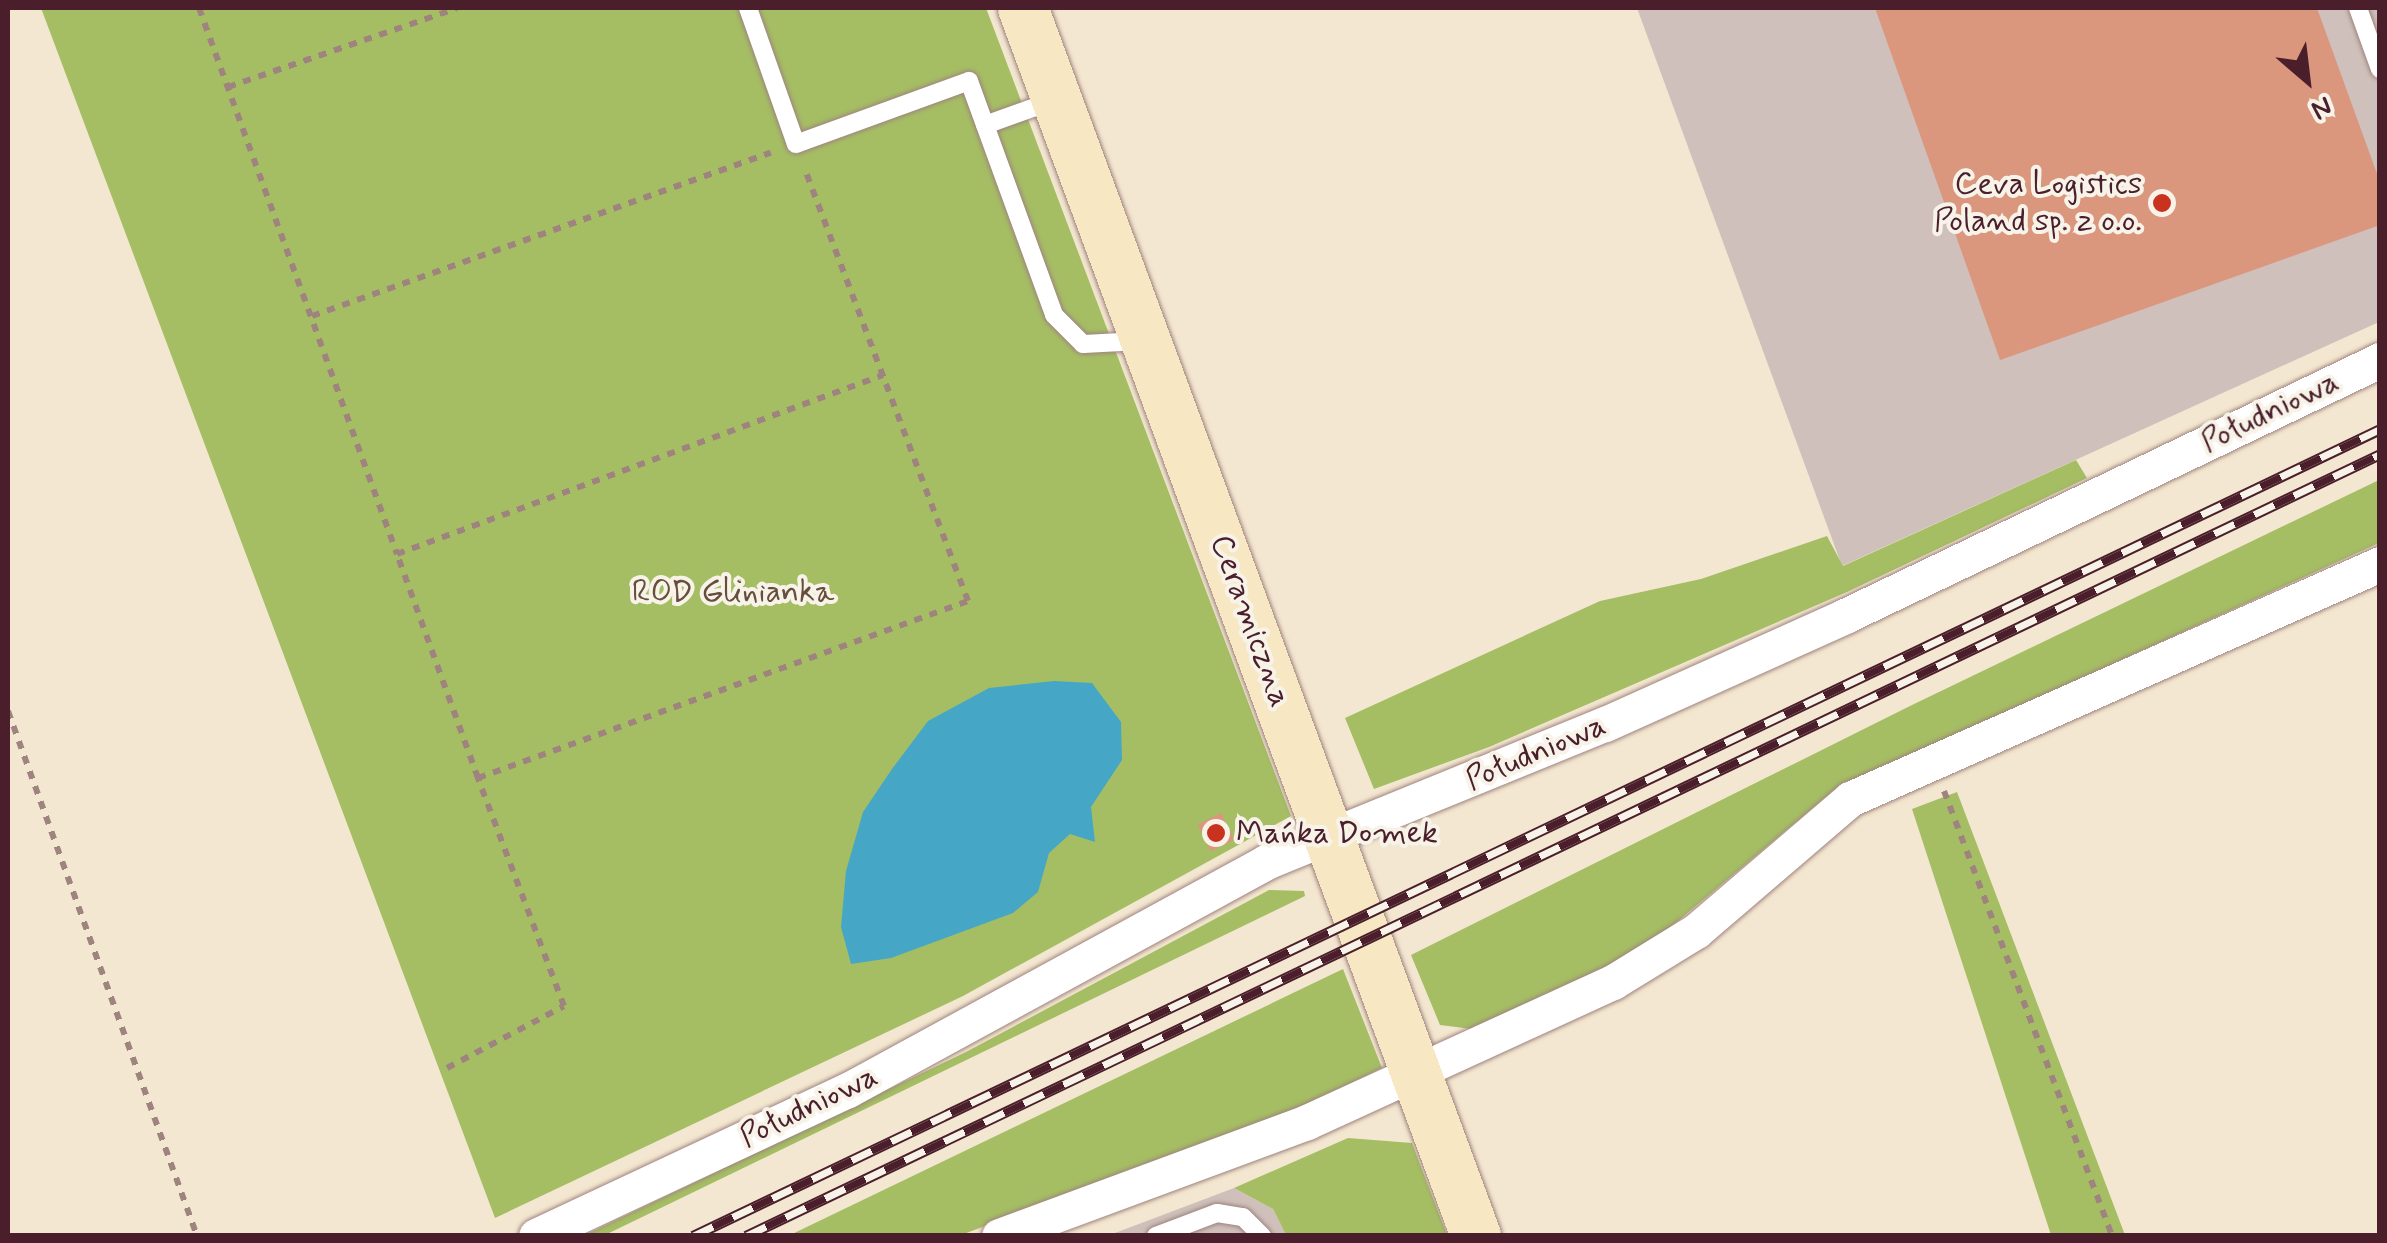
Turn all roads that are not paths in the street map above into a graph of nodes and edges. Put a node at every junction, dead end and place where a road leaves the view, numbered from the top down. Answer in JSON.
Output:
{"nodes":[{"id":1,"x":748,"y":8,"type":"edge"},
{"id":2,"x":1023,"y":8,"type":"edge"},
{"id":3,"x":2358,"y":8,"type":"edge"},
{"id":4,"x":2380,"y":69,"type":"edge"},
{"id":5,"x":1057,"y":99,"type":"junction"},
{"id":6,"x":985,"y":125,"type":"junction"},
{"id":7,"x":1147,"y":341,"type":"junction"},
{"id":8,"x":2380,"y":360,"type":"edge"},
{"id":9,"x":2380,"y":564,"type":"edge"},
{"id":10,"x":1330,"y":834,"type":"junction"},
{"id":11,"x":1418,"y":1075,"type":"junction"},
{"id":12,"x":536,"y":1236,"type":"edge"},
{"id":13,"x":999,"y":1236,"type":"edge"},
{"id":14,"x":1156,"y":1236,"type":"edge"},
{"id":15,"x":1262,"y":1236,"type":"edge"},
{"id":16,"x":1476,"y":1236,"type":"edge"}],
"edges":[{"from":1,"to":6,"type":"lane"},
{"from":2,"to":5,"type":"main road","name":"Ceramiczna"},
{"from":3,"to":4,"type":"lane"},
{"from":5,"to":6,"type":"lane"},
{"from":5,"to":7,"type":"main road","name":"Ceramiczna"},
{"from":6,"to":7,"type":"lane"},
{"from":7,"to":10,"type":"main road","name":"Ceramiczna"},
{"from":8,"to":10,"type":"street","name":"Południowa"},
{"from":9,"to":11,"type":"street"},
{"from":10,"to":11,"type":"main road","name":"Ceramiczna"},
{"from":10,"to":12,"type":"street","name":"Południowa"},
{"from":11,"to":13,"type":"street"},
{"from":11,"to":16,"type":"main road","name":"Ceramiczna"},
{"from":14,"to":15,"type":"lane"}]}
